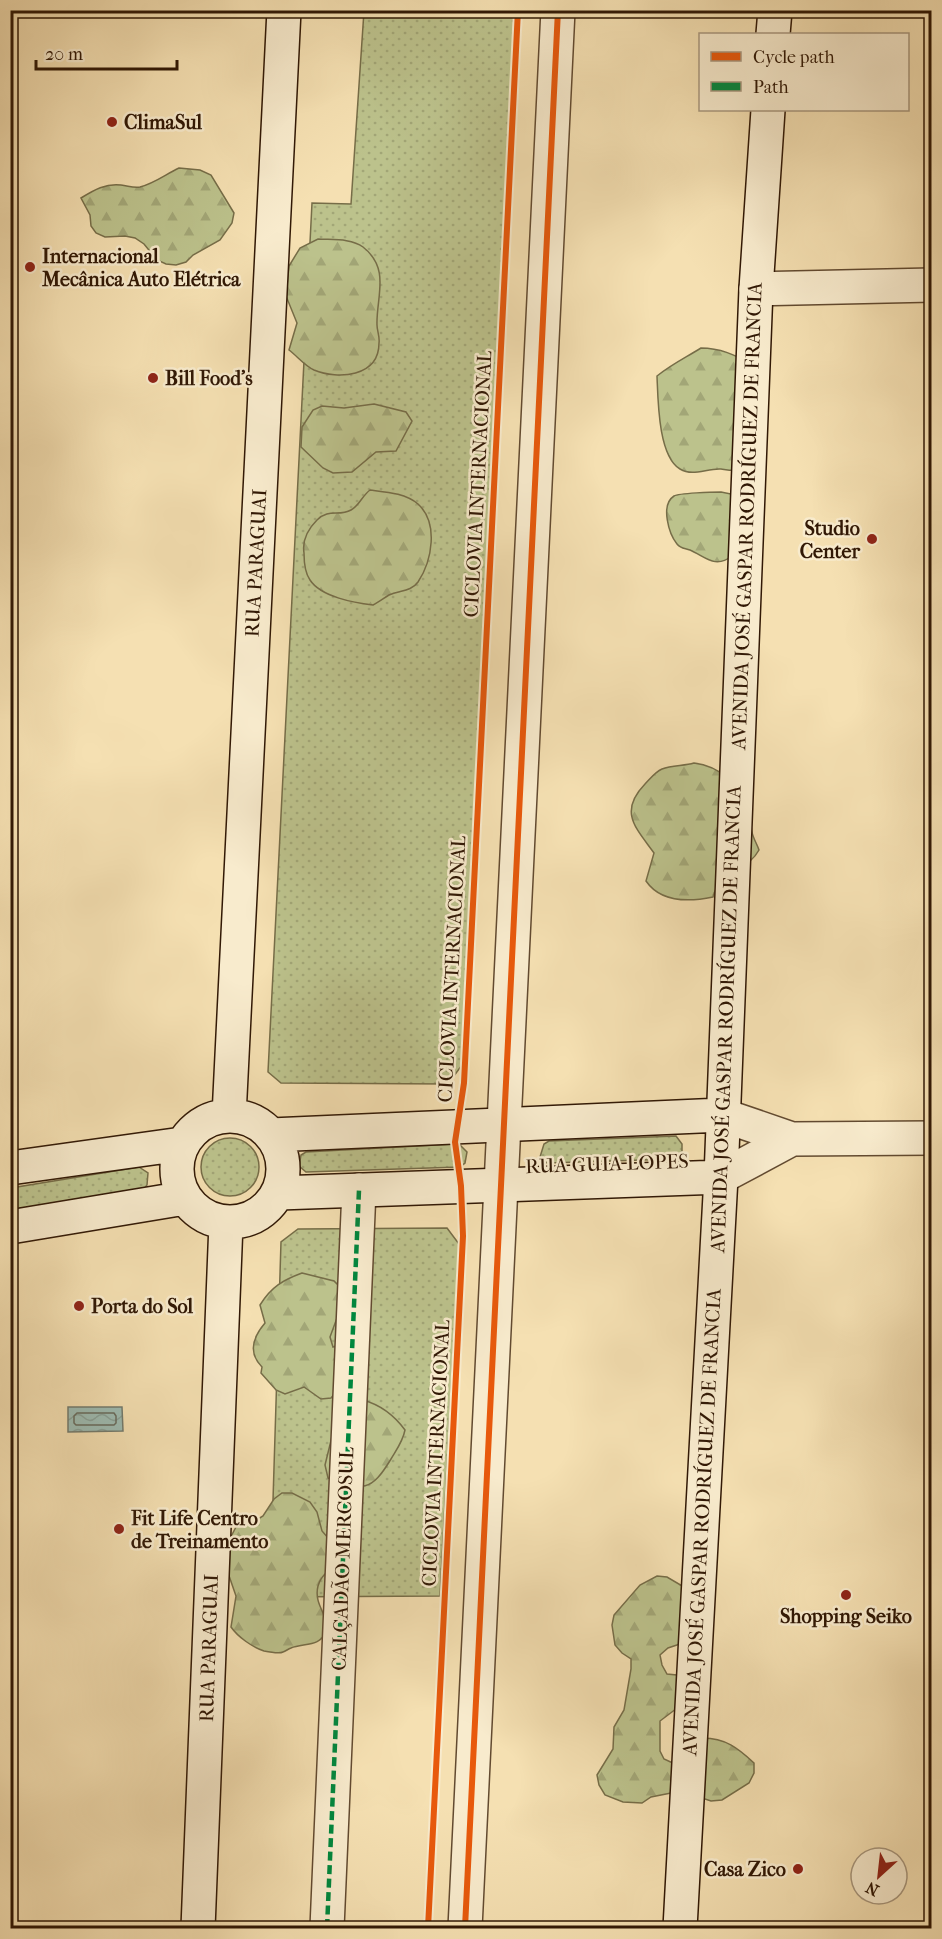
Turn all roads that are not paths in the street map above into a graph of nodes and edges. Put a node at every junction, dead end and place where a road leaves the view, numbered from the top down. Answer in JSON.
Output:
{"nodes":[{"id":1,"x":284,"y":10,"type":"edge"},
{"id":2,"x":558,"y":10,"type":"edge"},
{"id":3,"x":775,"y":10,"type":"edge"},
{"id":4,"x":773,"y":33,"type":"edge"},
{"id":5,"x":768,"y":111,"type":"edge"},
{"id":6,"x":932,"y":285,"type":"edge"},
{"id":7,"x":756,"y":289,"type":"junction"},
{"id":8,"x":722,"y":1115,"type":"junction"},
{"id":9,"x":229,"y":1116,"type":"junction"},
{"id":10,"x":504,"y":1124,"type":"junction"},
{"id":11,"x":271,"y":1135,"type":"junction"},
{"id":12,"x":932,"y":1138,"type":"edge"},
{"id":13,"x":792,"y":1139,"type":"junction"},
{"id":14,"x":182,"y":1144,"type":"junction"},
{"id":15,"x":10,"y":1168,"type":"edge"},
{"id":16,"x":721,"y":1177,"type":"junction"},
{"id":17,"x":501,"y":1184,"type":"junction"},
{"id":18,"x":359,"y":1190,"type":"junction"},
{"id":19,"x":279,"y":1193,"type":"junction"},
{"id":20,"x":185,"y":1198,"type":"junction"},
{"id":21,"x":226,"y":1223,"type":"junction"},
{"id":22,"x":10,"y":1227,"type":"edge"},
{"id":23,"x":198,"y":1929,"type":"edge"},
{"id":24,"x":327,"y":1929,"type":"edge"},
{"id":25,"x":465,"y":1929,"type":"edge"},
{"id":26,"x":680,"y":1929,"type":"edge"}],
"edges":[{"from":1,"to":9,"type":"main road","name":"RUA PARAGUAI"},
{"from":2,"to":10,"type":"main road"},
{"from":3,"to":4,"type":"main road"},
{"from":5,"to":7,"type":"main road","name":"AVENIDA JOSÉ GASPAR RODRÍGUEZ DE FRANCIA"},
{"from":6,"to":7,"type":"main road"},
{"from":7,"to":8,"type":"main road","name":"AVENIDA JOSÉ GASPAR RODRÍGUEZ DE FRANCIA"},
{"from":8,"to":10,"type":"main road"},
{"from":8,"to":13,"type":"main road"},
{"from":8,"to":16,"type":"main road","name":"AVENIDA JOSÉ GASPAR RODRÍGUEZ DE FRANCIA"},
{"from":9,"to":11,"type":"main road"},
{"from":9,"to":14,"type":"main road"},
{"from":10,"to":11,"type":"main road"},
{"from":10,"to":17,"type":"main road"},
{"from":11,"to":19,"type":"main road"},
{"from":12,"to":13,"type":"main road"},
{"from":13,"to":16,"type":"main road"},
{"from":14,"to":15,"type":"main road"},
{"from":14,"to":20,"type":"main road"},
{"from":16,"to":17,"type":"main road","name":"RUA GUIA LOPES"},
{"from":16,"to":26,"type":"main road","name":"AVENIDA JOSÉ GASPAR RODRÍGUEZ DE FRANCIA"},
{"from":17,"to":18,"type":"main road","name":"RUA GUIA LOPES"},
{"from":17,"to":25,"type":"main road"},
{"from":18,"to":19,"type":"main road","name":"RUA GUIA LOPES"},
{"from":18,"to":24,"type":"main road","name":"CALÇADÃO MERCOSUL"},
{"from":19,"to":21,"type":"main road"},
{"from":20,"to":21,"type":"main road"},
{"from":20,"to":22,"type":"main road"},
{"from":21,"to":23,"type":"main road","name":"RUA PARAGUAI"}]}
